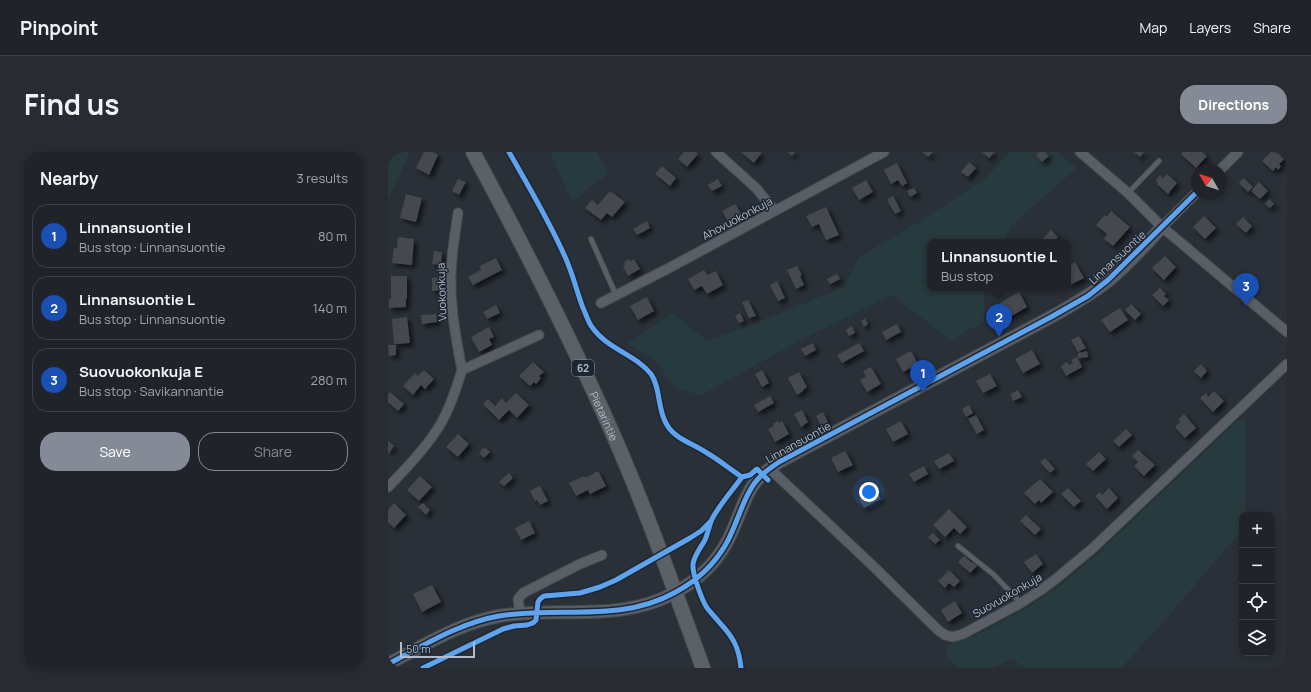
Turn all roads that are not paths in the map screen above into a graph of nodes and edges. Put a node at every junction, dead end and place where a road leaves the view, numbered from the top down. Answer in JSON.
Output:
{"nodes":[{"id":1,"x":473,"y":152,"type":"edge"},
{"id":2,"x":716,"y":152,"type":"edge"},
{"id":3,"x":884,"y":152,"type":"edge"},
{"id":4,"x":1080,"y":152,"type":"edge"},
{"id":5,"x":1238,"y":152,"type":"edge"},
{"id":6,"x":1159,"y":161,"type":"dead end"},
{"id":7,"x":1226,"y":164,"type":"edge"},
{"id":8,"x":1128,"y":193,"type":"junction"},
{"id":9,"x":1191,"y":198,"type":"edge"},
{"id":10,"x":775,"y":211,"type":"junction"},
{"id":11,"x":458,"y":213,"type":"dead end"},
{"id":12,"x":1162,"y":227,"type":"junction"},
{"id":13,"x":591,"y":239,"type":"dead end"},
{"id":14,"x":616,"y":295,"type":"junction"},
{"id":15,"x":601,"y":303,"type":"dead end"},
{"id":16,"x":1287,"y":332,"type":"edge"},
{"id":17,"x":539,"y":335,"type":"dead end"},
{"id":18,"x":1287,"y":364,"type":"edge"},
{"id":19,"x":462,"y":370,"type":"junction"},
{"id":20,"x":770,"y":469,"type":"junction"},
{"id":21,"x":388,"y":487,"type":"edge"},
{"id":22,"x":958,"y":546,"type":"dead end"},
{"id":23,"x":602,"y":555,"type":"dead end"},
{"id":24,"x":676,"y":593,"type":"junction"},
{"id":25,"x":1021,"y":603,"type":"junction"},
{"id":26,"x":520,"y":613,"type":"junction"},
{"id":27,"x":388,"y":664,"type":"edge"},
{"id":28,"x":704,"y":668,"type":"edge"}],
"edges":[{"from":1,"to":24,"type":"main road","name":"Pietarintie","number":"62"},
{"from":2,"to":10,"type":"street"},
{"from":3,"to":10,"type":"street","name":"Ahovuokonkuja"},
{"from":4,"to":8,"type":"street"},
{"from":5,"to":7,"type":"street"},
{"from":6,"to":8,"type":"lane"},
{"from":8,"to":12,"type":"street"},
{"from":9,"to":12,"type":"street","name":"Linnansuontie"},
{"from":10,"to":14,"type":"street","name":"Ahovuokonkuja"},
{"from":11,"to":19,"type":"street","name":"Vuokonkuja"},
{"from":12,"to":16,"type":"street"},
{"from":12,"to":20,"type":"street","name":"Linnansuontie"},
{"from":13,"to":14,"type":"lane"},
{"from":14,"to":15,"type":"street","name":"Ahovuokonkuja"},
{"from":17,"to":19,"type":"street"},
{"from":18,"to":25,"type":"street","name":"Suovuokonkuja"},
{"from":19,"to":21,"type":"street"},
{"from":20,"to":24,"type":"street","name":"Linnansuontie"},
{"from":20,"to":25,"type":"street","name":"Suovuokonkuja"},
{"from":22,"to":25,"type":"lane"},
{"from":23,"to":26,"type":"street"},
{"from":24,"to":26,"type":"street","name":"Linnansuontie"},
{"from":24,"to":28,"type":"main road","name":"Pietarintie","number":"62"},
{"from":26,"to":27,"type":"street","name":"Linnansuontie"}]}
